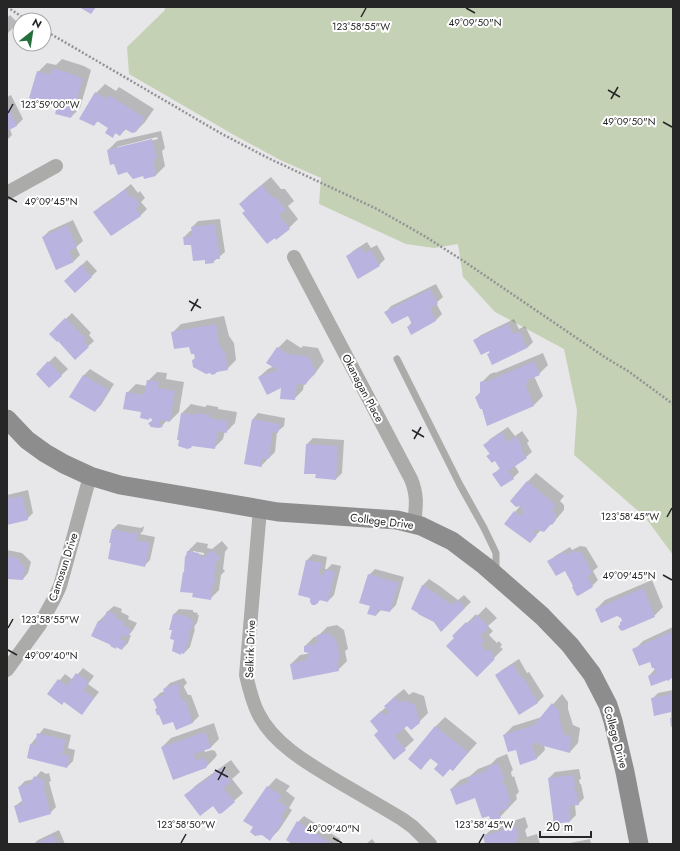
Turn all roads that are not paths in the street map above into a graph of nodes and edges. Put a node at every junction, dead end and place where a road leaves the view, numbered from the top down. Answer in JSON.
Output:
{"nodes":[{"id":1,"x":56,"y":166,"type":"dead end"},
{"id":2,"x":7,"y":192,"type":"edge"},
{"id":3,"x":294,"y":257,"type":"dead end"},
{"id":4,"x":397,"y":359,"type":"dead end"},
{"id":5,"x":7,"y":419,"type":"edge"},
{"id":6,"x":90,"y":476,"type":"junction"},
{"id":7,"x":260,"y":509,"type":"junction"},
{"id":8,"x":414,"y":524,"type":"junction"},
{"id":9,"x":496,"y":575,"type":"junction"},
{"id":10,"x":8,"y":666,"type":"edge"},
{"id":11,"x":430,"y":844,"type":"edge"},
{"id":12,"x":639,"y":844,"type":"edge"}],
"edges":[{"from":1,"to":2,"type":"street"},
{"from":3,"to":8,"type":"street","name":"Okanagan Place"},
{"from":4,"to":9,"type":"lane"},
{"from":5,"to":6,"type":"street","name":"College Drive"},
{"from":6,"to":7,"type":"street","name":"College Drive"},
{"from":6,"to":10,"type":"street","name":"Camosun Drive"},
{"from":7,"to":8,"type":"street","name":"College Drive"},
{"from":7,"to":11,"type":"street","name":"Selkirk Drive"},
{"from":8,"to":9,"type":"street","name":"College Drive"},
{"from":9,"to":12,"type":"street","name":"College Drive"}]}
